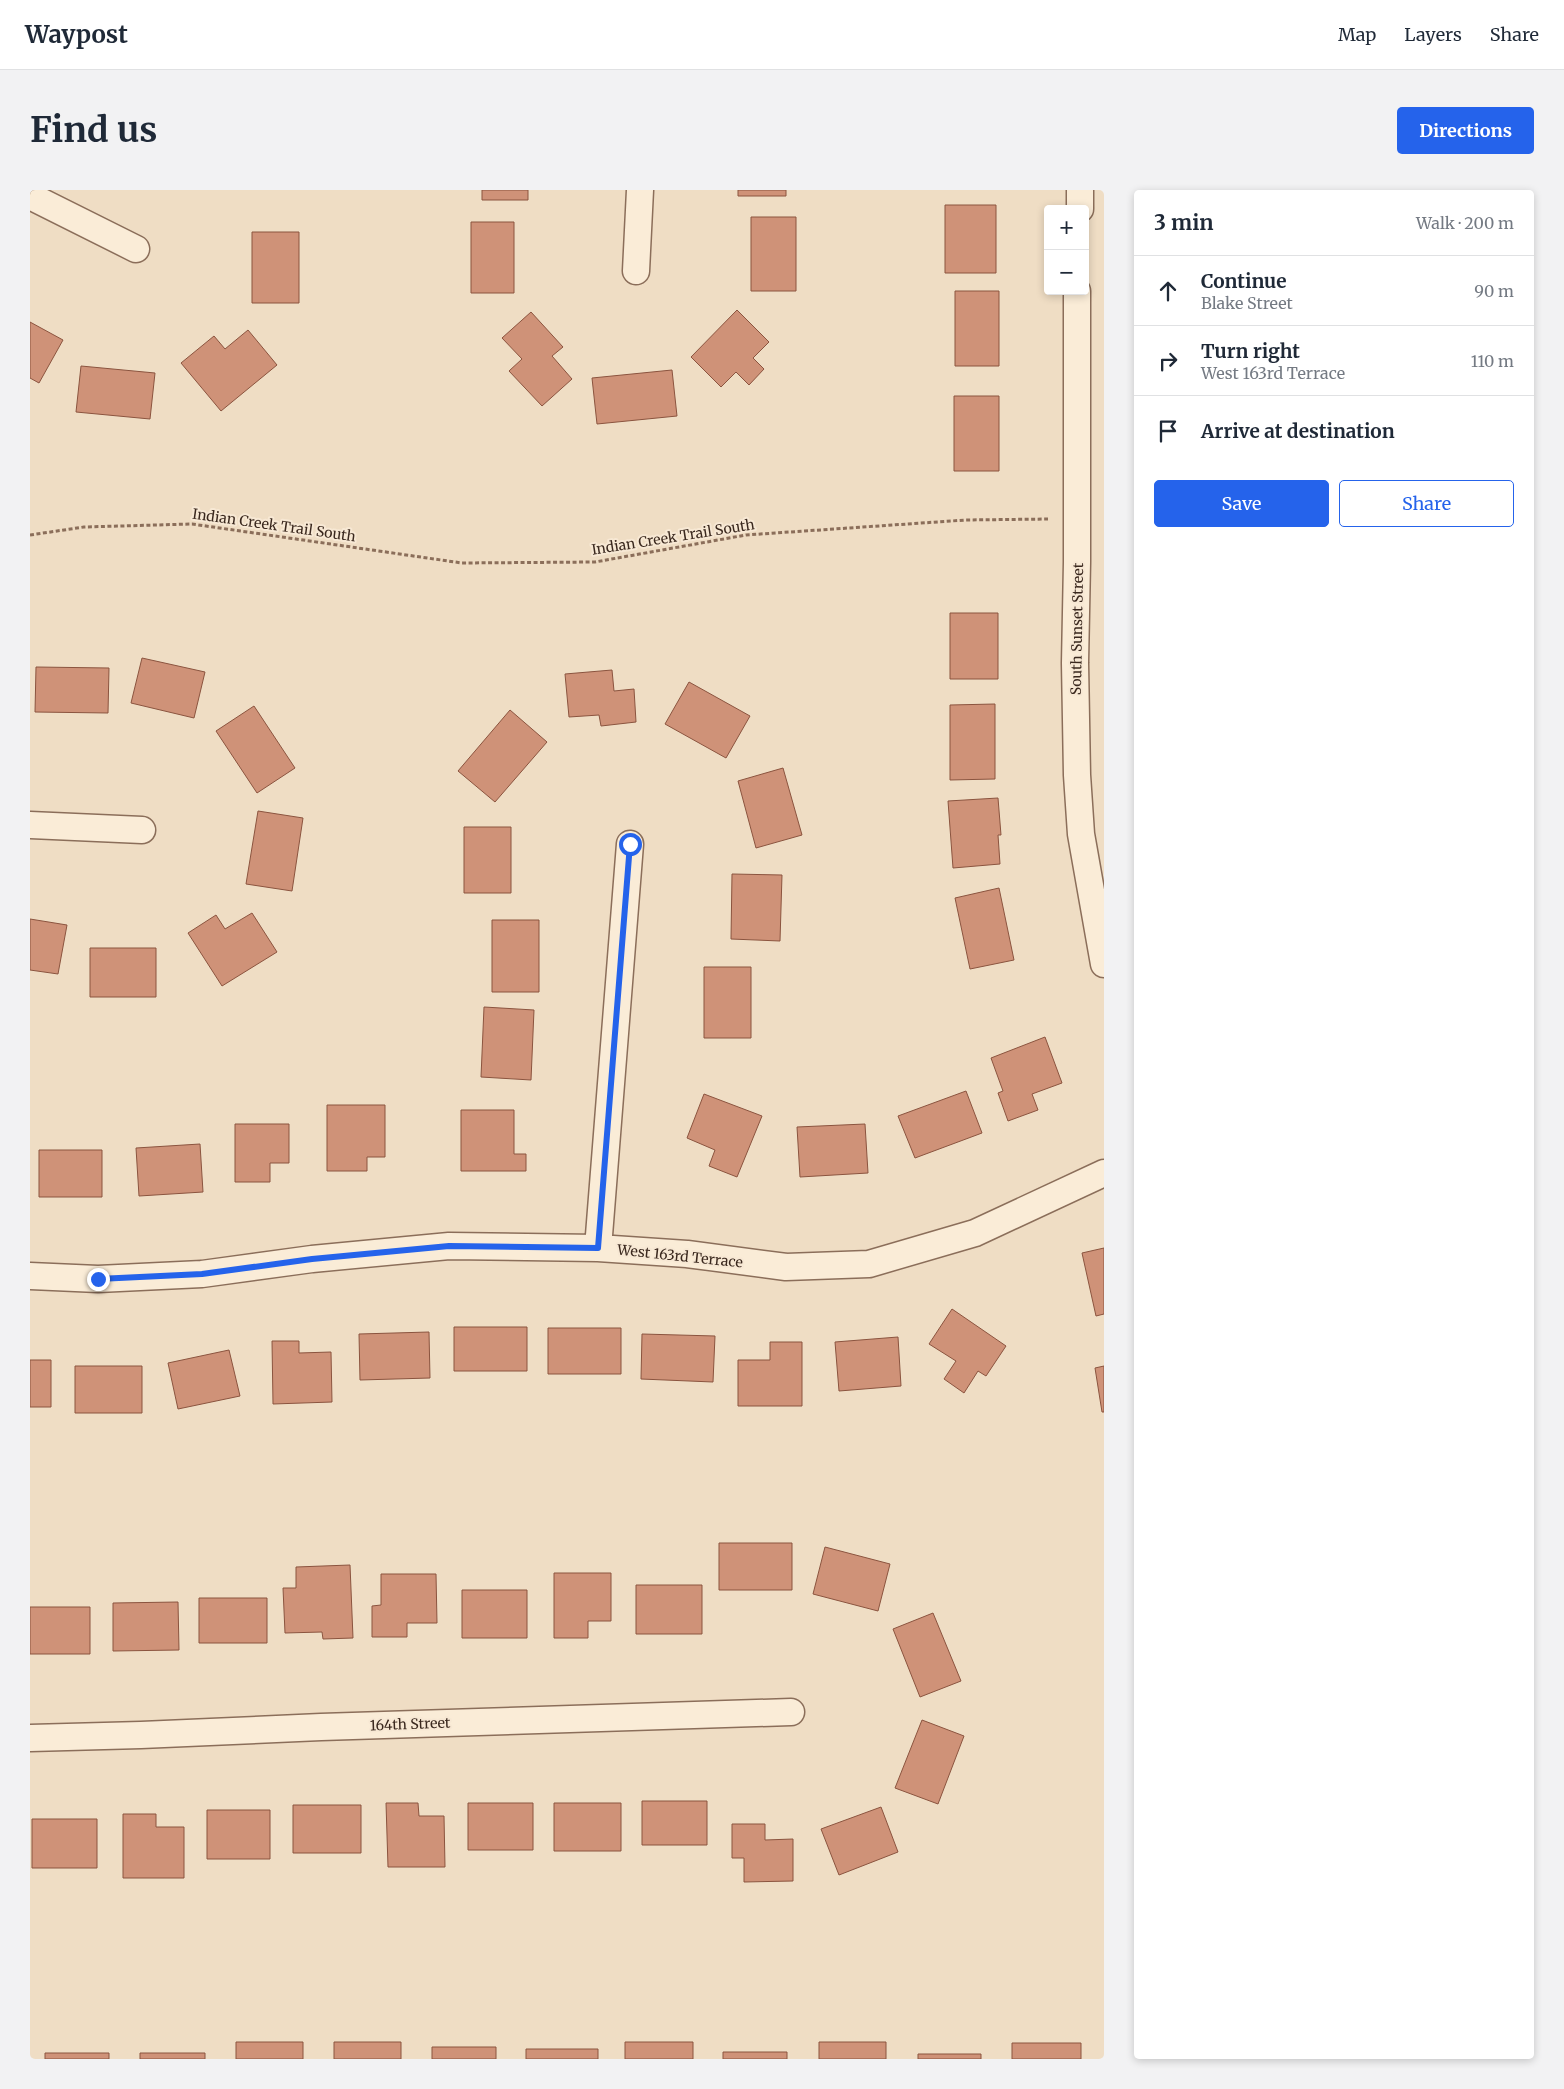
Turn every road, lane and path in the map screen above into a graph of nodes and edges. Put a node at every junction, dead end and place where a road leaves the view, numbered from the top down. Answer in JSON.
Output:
{"nodes":[{"id":1,"x":640,"y":190,"type":"edge"},
{"id":2,"x":1080,"y":190,"type":"edge"},
{"id":3,"x":30,"y":196,"type":"edge"},
{"id":4,"x":1080,"y":205,"type":"edge"},
{"id":5,"x":136,"y":249,"type":"dead end"},
{"id":6,"x":636,"y":272,"type":"dead end"},
{"id":7,"x":1077,"y":295,"type":"edge"},
{"id":8,"x":1052,"y":519,"type":"dead end"},
{"id":9,"x":30,"y":535,"type":"edge"},
{"id":10,"x":30,"y":824,"type":"edge"},
{"id":11,"x":142,"y":830,"type":"dead end"},
{"id":12,"x":630,"y":844,"type":"dead end"},
{"id":13,"x":1104,"y":964,"type":"edge"},
{"id":14,"x":1104,"y":1173,"type":"edge"},
{"id":15,"x":598,"y":1248,"type":"junction"},
{"id":16,"x":30,"y":1276,"type":"edge"},
{"id":17,"x":791,"y":1712,"type":"dead end"},
{"id":18,"x":30,"y":1738,"type":"edge"}],
"edges":[{"from":1,"to":6,"type":"street"},
{"from":2,"to":4,"type":"street"},
{"from":3,"to":5,"type":"street"},
{"from":7,"to":13,"type":"street","name":"South Sunset Street"},
{"from":8,"to":9,"type":"path","name":"Indian Creek Trail South"},
{"from":10,"to":11,"type":"street"},
{"from":12,"to":15,"type":"street"},
{"from":14,"to":15,"type":"street","name":"West 163rd Terrace"},
{"from":15,"to":16,"type":"street","name":"West 163rd Terrace"},
{"from":17,"to":18,"type":"street","name":"164th Street"}]}
